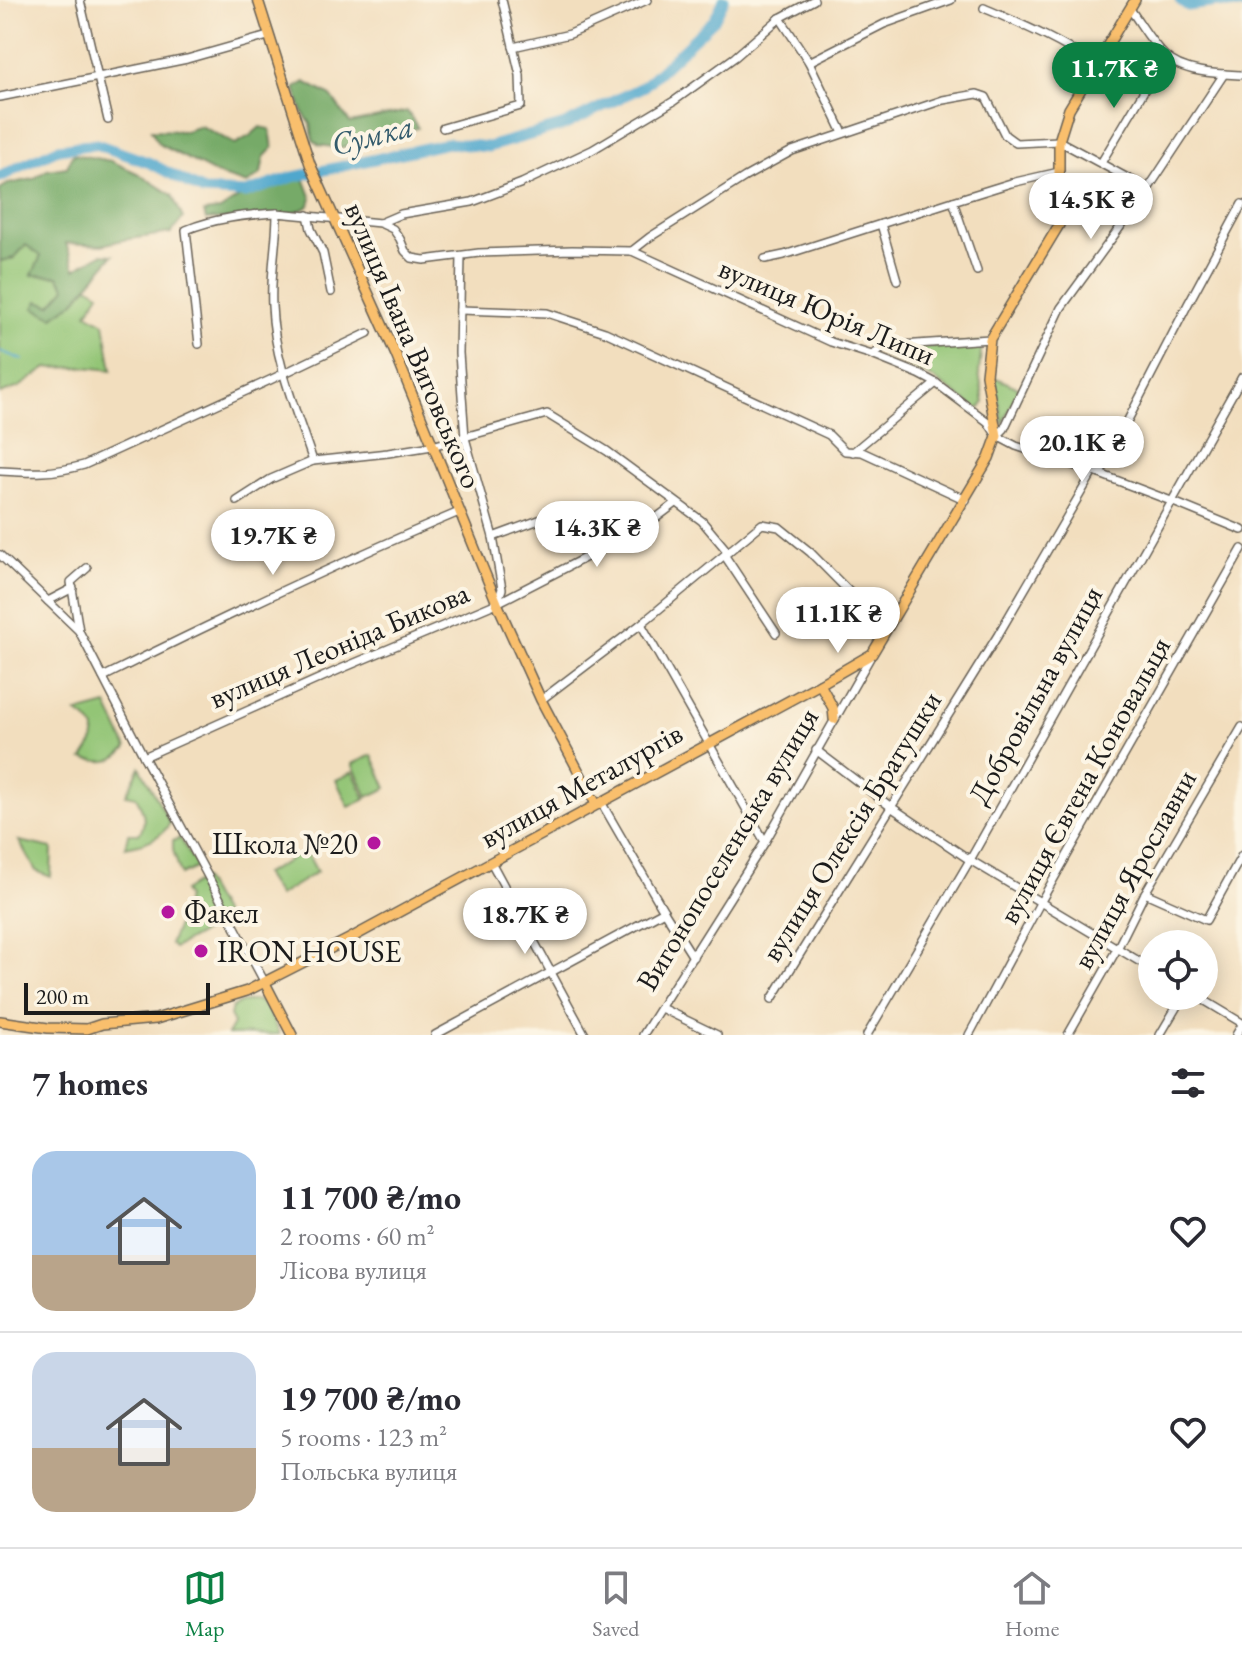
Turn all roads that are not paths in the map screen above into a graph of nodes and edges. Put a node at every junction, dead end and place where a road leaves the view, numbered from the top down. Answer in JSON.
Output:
{"nodes":[{"id":1,"x":80,"y":0,"type":"edge"},
{"id":2,"x":258,"y":0,"type":"edge"},
{"id":3,"x":502,"y":0,"type":"edge"},
{"id":4,"x":647,"y":0,"type":"edge"},
{"id":5,"x":814,"y":0,"type":"edge"},
{"id":6,"x":951,"y":0,"type":"edge"},
{"id":7,"x":1132,"y":4,"type":"edge"},
{"id":8,"x":984,"y":8,"type":"dead end"},
{"id":9,"x":780,"y":18,"type":"junction"},
{"id":10,"x":268,"y":36,"type":"junction"},
{"id":11,"x":513,"y":47,"type":"junction"},
{"id":12,"x":809,"y":62,"type":"junction"},
{"id":13,"x":1095,"y":65,"type":"junction"},
{"id":14,"x":1154,"y":74,"type":"dead end"},
{"id":15,"x":1224,"y":74,"type":"junction"},
{"id":16,"x":1242,"y":75,"type":"edge"},
{"id":17,"x":99,"y":76,"type":"junction"},
{"id":18,"x":0,"y":97,"type":"edge"},
{"id":19,"x":108,"y":120,"type":"dead end"},
{"id":20,"x":443,"y":128,"type":"dead end"},
{"id":21,"x":843,"y":133,"type":"junction"},
{"id":22,"x":1059,"y":141,"type":"junction"},
{"id":23,"x":1101,"y":163,"type":"junction"},
{"id":24,"x":1059,"y":172,"type":"junction"},
{"id":25,"x":1148,"y":189,"type":"junction"},
{"id":26,"x":953,"y":201,"type":"junction"},
{"id":27,"x":1242,"y":204,"type":"edge"},
{"id":28,"x":277,"y":213,"type":"junction"},
{"id":29,"x":308,"y":215,"type":"junction"},
{"id":30,"x":333,"y":218,"type":"junction"},
{"id":31,"x":380,"y":223,"type":"junction"},
{"id":32,"x":881,"y":224,"type":"junction"},
{"id":33,"x":632,"y":251,"type":"junction"},
{"id":34,"x":461,"y":256,"type":"junction"},
{"id":35,"x":765,"y":259,"type":"dead end"},
{"id":36,"x":977,"y":271,"type":"dead end"},
{"id":37,"x":897,"y":280,"type":"dead end"},
{"id":38,"x":331,"y":292,"type":"dead end"},
{"id":39,"x":460,"y":310,"type":"junction"},
{"id":40,"x":368,"y":333,"type":"dead end"},
{"id":41,"x":990,"y":339,"type":"junction"},
{"id":42,"x":199,"y":344,"type":"dead end"},
{"id":43,"x":872,"y":355,"type":"junction"},
{"id":44,"x":284,"y":373,"type":"junction"},
{"id":45,"x":1242,"y":377,"type":"edge"},
{"id":46,"x":936,"y":383,"type":"junction"},
{"id":47,"x":997,"y":436,"type":"junction"},
{"id":48,"x":465,"y":438,"type":"junction"},
{"id":49,"x":432,"y":446,"type":"junction"},
{"id":50,"x":853,"y":452,"type":"junction"},
{"id":51,"x":313,"y":461,"type":"junction"},
{"id":52,"x":0,"y":471,"type":"edge"},
{"id":53,"x":1096,"y":473,"type":"junction"},
{"id":54,"x":966,"y":500,"type":"junction"},
{"id":55,"x":237,"y":501,"type":"dead end"},
{"id":56,"x":1171,"y":501,"type":"junction"},
{"id":57,"x":676,"y":503,"type":"junction"},
{"id":58,"x":459,"y":512,"type":"junction"},
{"id":59,"x":558,"y":513,"type":"dead end"},
{"id":60,"x":1242,"y":530,"type":"edge"},
{"id":61,"x":493,"y":537,"type":"junction"},
{"id":62,"x":1242,"y":549,"type":"edge"},
{"id":63,"x":727,"y":554,"type":"junction"},
{"id":64,"x":1,"y":556,"type":"edge"},
{"id":65,"x":87,"y":568,"type":"dead end"},
{"id":66,"x":73,"y":588,"type":"junction"},
{"id":67,"x":48,"y":601,"type":"junction"},
{"id":68,"x":497,"y":603,"type":"junction"},
{"id":69,"x":641,"y":624,"type":"junction"},
{"id":70,"x":886,"y":629,"type":"junction"},
{"id":71,"x":79,"y":631,"type":"junction"},
{"id":72,"x":776,"y":633,"type":"dead end"},
{"id":73,"x":872,"y":654,"type":"junction"},
{"id":74,"x":103,"y":677,"type":"junction"},
{"id":75,"x":820,"y":684,"type":"junction"},
{"id":76,"x":541,"y":700,"type":"junction"},
{"id":77,"x":834,"y":719,"type":"junction"},
{"id":78,"x":1242,"y":727,"type":"edge"},
{"id":79,"x":709,"y":743,"type":"junction"},
{"id":80,"x":816,"y":750,"type":"junction"},
{"id":81,"x":144,"y":757,"type":"junction"},
{"id":82,"x":598,"y":803,"type":"junction"},
{"id":83,"x":891,"y":807,"type":"junction"},
{"id":84,"x":765,"y":842,"type":"junction"},
{"id":85,"x":1242,"y":855,"type":"edge"},
{"id":86,"x":970,"y":860,"type":"junction"},
{"id":87,"x":491,"y":862,"type":"junction"},
{"id":88,"x":1145,"y":893,"type":"junction"},
{"id":89,"x":1040,"y":903,"type":"junction"},
{"id":90,"x":664,"y":911,"type":"junction"},
{"id":91,"x":1117,"y":949,"type":"junction"},
{"id":92,"x":693,"y":957,"type":"junction"},
{"id":93,"x":1138,"y":961,"type":"edge"},
{"id":94,"x":551,"y":972,"type":"junction"},
{"id":95,"x":265,"y":983,"type":"junction"},
{"id":96,"x":772,"y":999,"type":"dead end"},
{"id":97,"x":661,"y":1008,"type":"junction"},
{"id":98,"x":1218,"y":1009,"type":"edge"},
{"id":99,"x":1175,"y":1010,"type":"edge"},
{"id":100,"x":0,"y":1021,"type":"edge"},
{"id":101,"x":1242,"y":1024,"type":"edge"},
{"id":102,"x":87,"y":1029,"type":"junction"},
{"id":103,"x":438,"y":1034,"type":"edge"},
{"id":104,"x":97,"y":1035,"type":"edge"},
{"id":105,"x":292,"y":1035,"type":"edge"},
{"id":106,"x":585,"y":1035,"type":"edge"},
{"id":107,"x":643,"y":1035,"type":"edge"},
{"id":108,"x":717,"y":1035,"type":"edge"},
{"id":109,"x":867,"y":1035,"type":"edge"},
{"id":110,"x":969,"y":1035,"type":"edge"},
{"id":111,"x":1068,"y":1035,"type":"edge"},
{"id":112,"x":1160,"y":1035,"type":"edge"},
{"id":113,"x":1236,"y":1035,"type":"edge"}],
"edges":[{"from":1,"to":17,"type":"street"},
{"from":2,"to":10,"type":"main road","name":"вулиця Івана Виговського"},
{"from":3,"to":11,"type":"street"},
{"from":4,"to":11,"type":"street"},
{"from":5,"to":9,"type":"street"},
{"from":6,"to":12,"type":"street"},
{"from":7,"to":13,"type":"main road"},
{"from":7,"to":15,"type":"street"},
{"from":8,"to":13,"type":"street"},
{"from":9,"to":12,"type":"street"},
{"from":9,"to":31,"type":"street"},
{"from":10,"to":17,"type":"street"},
{"from":10,"to":30,"type":"main road","name":"вулиця Івана Виговського"},
{"from":11,"to":20,"type":"street"},
{"from":12,"to":21,"type":"street"},
{"from":13,"to":22,"type":"main road"},
{"from":14,"to":23,"type":"street"},
{"from":15,"to":16,"type":"street"},
{"from":15,"to":25,"type":"street","name":"Вигонопоселенська вулиця"},
{"from":17,"to":18,"type":"street"},
{"from":17,"to":19,"type":"street"},
{"from":21,"to":22,"type":"street"},
{"from":21,"to":33,"type":"street"},
{"from":22,"to":23,"type":"street"},
{"from":22,"to":24,"type":"main road"},
{"from":23,"to":25,"type":"street"},
{"from":24,"to":26,"type":"street"},
{"from":24,"to":41,"type":"main road"},
{"from":25,"to":47,"type":"street","name":"Вигонопоселенська вулиця"},
{"from":26,"to":32,"type":"street"},
{"from":26,"to":36,"type":"street"},
{"from":27,"to":53,"type":"street","name":"вулиця Олексія Братушки"},
{"from":28,"to":29,"type":"street"},
{"from":28,"to":42,"type":"street"},
{"from":28,"to":44,"type":"street"},
{"from":29,"to":30,"type":"street"},
{"from":29,"to":38,"type":"street"},
{"from":30,"to":31,"type":"street"},
{"from":30,"to":49,"type":"main road","name":"вулиця Івана Виговського"},
{"from":31,"to":34,"type":"street","name":"вулиця Юрія Липи"},
{"from":32,"to":35,"type":"street"},
{"from":32,"to":37,"type":"street"},
{"from":33,"to":34,"type":"street","name":"вулиця Юрія Липи"},
{"from":33,"to":43,"type":"street","name":"вулиця Юрія Липи"},
{"from":34,"to":39,"type":"street"},
{"from":39,"to":48,"type":"street"},
{"from":39,"to":50,"type":"street"},
{"from":40,"to":44,"type":"street"},
{"from":41,"to":43,"type":"street"},
{"from":41,"to":47,"type":"main road"},
{"from":43,"to":46,"type":"street","name":"вулиця Юрія Липи"},
{"from":44,"to":51,"type":"street"},
{"from":44,"to":52,"type":"street"},
{"from":45,"to":56,"type":"street","name":"Добровільна вулиця"},
{"from":46,"to":47,"type":"street","name":"вулиця Юрія Липи"},
{"from":46,"to":50,"type":"street"},
{"from":47,"to":53,"type":"street","name":"вулиця Юрія Липи"},
{"from":47,"to":54,"type":"main road","name":"Вигонопоселенська вулиця"},
{"from":48,"to":49,"type":"street"},
{"from":48,"to":57,"type":"street"},
{"from":48,"to":61,"type":"street"},
{"from":49,"to":51,"type":"street"},
{"from":49,"to":58,"type":"main road","name":"вулиця Івана Виговського"},
{"from":50,"to":54,"type":"street"},
{"from":51,"to":55,"type":"street"},
{"from":53,"to":56,"type":"street","name":"вулиця Юрія Липи"},
{"from":53,"to":83,"type":"street","name":"вулиця Олексія Братушки"},
{"from":54,"to":70,"type":"main road","name":"Вигонопоселенська вулиця"},
{"from":56,"to":60,"type":"street","name":"вулиця Юрія Липи"},
{"from":56,"to":86,"type":"street","name":"Добровільна вулиця"},
{"from":57,"to":63,"type":"street"},
{"from":57,"to":68,"type":"street","name":"вулиця Леоніда Бикова"},
{"from":58,"to":68,"type":"main road","name":"вулиця Івана Виговського"},
{"from":58,"to":74,"type":"street"},
{"from":59,"to":61,"type":"street"},
{"from":61,"to":68,"type":"street"},
{"from":62,"to":89,"type":"street","name":"вулиця Євгена Коновальця"},
{"from":63,"to":69,"type":"street"},
{"from":63,"to":70,"type":"street"},
{"from":63,"to":72,"type":"street"},
{"from":64,"to":67,"type":"street"},
{"from":65,"to":66,"type":"street"},
{"from":66,"to":67,"type":"street"},
{"from":66,"to":71,"type":"street"},
{"from":67,"to":71,"type":"street"},
{"from":68,"to":76,"type":"main road","name":"вулиця Івана Виговського"},
{"from":68,"to":81,"type":"street","name":"вулиця Леоніда Бикова"},
{"from":69,"to":76,"type":"street"},
{"from":69,"to":79,"type":"street"},
{"from":70,"to":73,"type":"main road","name":"Вигонопоселенська вулиця"},
{"from":71,"to":74,"type":"street"},
{"from":73,"to":75,"type":"main road","name":"вулиця Металургів"},
{"from":73,"to":77,"type":"street","name":"Вигонопоселенська вулиця"},
{"from":74,"to":81,"type":"street"},
{"from":75,"to":77,"type":"main road"},
{"from":75,"to":79,"type":"main road","name":"вулиця Металургів"},
{"from":76,"to":82,"type":"main road","name":"вулиця Івана Виговського"},
{"from":77,"to":80,"type":"street","name":"Вигонопоселенська вулиця"},
{"from":78,"to":88,"type":"street","name":"вулиця Ярославни"},
{"from":79,"to":82,"type":"main road","name":"вулиця Металургів"},
{"from":79,"to":84,"type":"street"},
{"from":80,"to":83,"type":"street"},
{"from":80,"to":84,"type":"street","name":"Вигонопоселенська вулиця"},
{"from":81,"to":95,"type":"street"},
{"from":82,"to":87,"type":"main road","name":"вулиця Металургів"},
{"from":82,"to":90,"type":"street"},
{"from":83,"to":86,"type":"street"},
{"from":83,"to":96,"type":"street","name":"вулиця Олексія Братушки"},
{"from":84,"to":92,"type":"street","name":"Вигонопоселенська вулиця"},
{"from":85,"to":88,"type":"street"},
{"from":86,"to":89,"type":"street"},
{"from":86,"to":109,"type":"street","name":"Добровільна вулиця"},
{"from":87,"to":94,"type":"street"},
{"from":87,"to":95,"type":"main road","name":"вулиця Металургів"},
{"from":88,"to":91,"type":"street","name":"вулиця Ярославни"},
{"from":89,"to":91,"type":"street"},
{"from":89,"to":110,"type":"street","name":"вулиця Євгена Коновальця"},
{"from":90,"to":92,"type":"street"},
{"from":90,"to":94,"type":"street"},
{"from":91,"to":93,"type":"street"},
{"from":91,"to":111,"type":"street","name":"вулиця Ярославни"},
{"from":92,"to":97,"type":"street","name":"Вигонопоселенська вулиця"},
{"from":94,"to":103,"type":"street"},
{"from":94,"to":106,"type":"street"},
{"from":95,"to":102,"type":"main road","name":"вулиця Металургів"},
{"from":95,"to":105,"type":"main road"},
{"from":97,"to":107,"type":"street","name":"Вигонопоселенська вулиця"},
{"from":97,"to":108,"type":"street"},
{"from":98,"to":101,"type":"street"},
{"from":99,"to":112,"type":"street"},
{"from":100,"to":102,"type":"main road","name":"вулиця Металургів"},
{"from":101,"to":113,"type":"street"},
{"from":102,"to":104,"type":"main road","name":"вулиця Металургів"}]}
